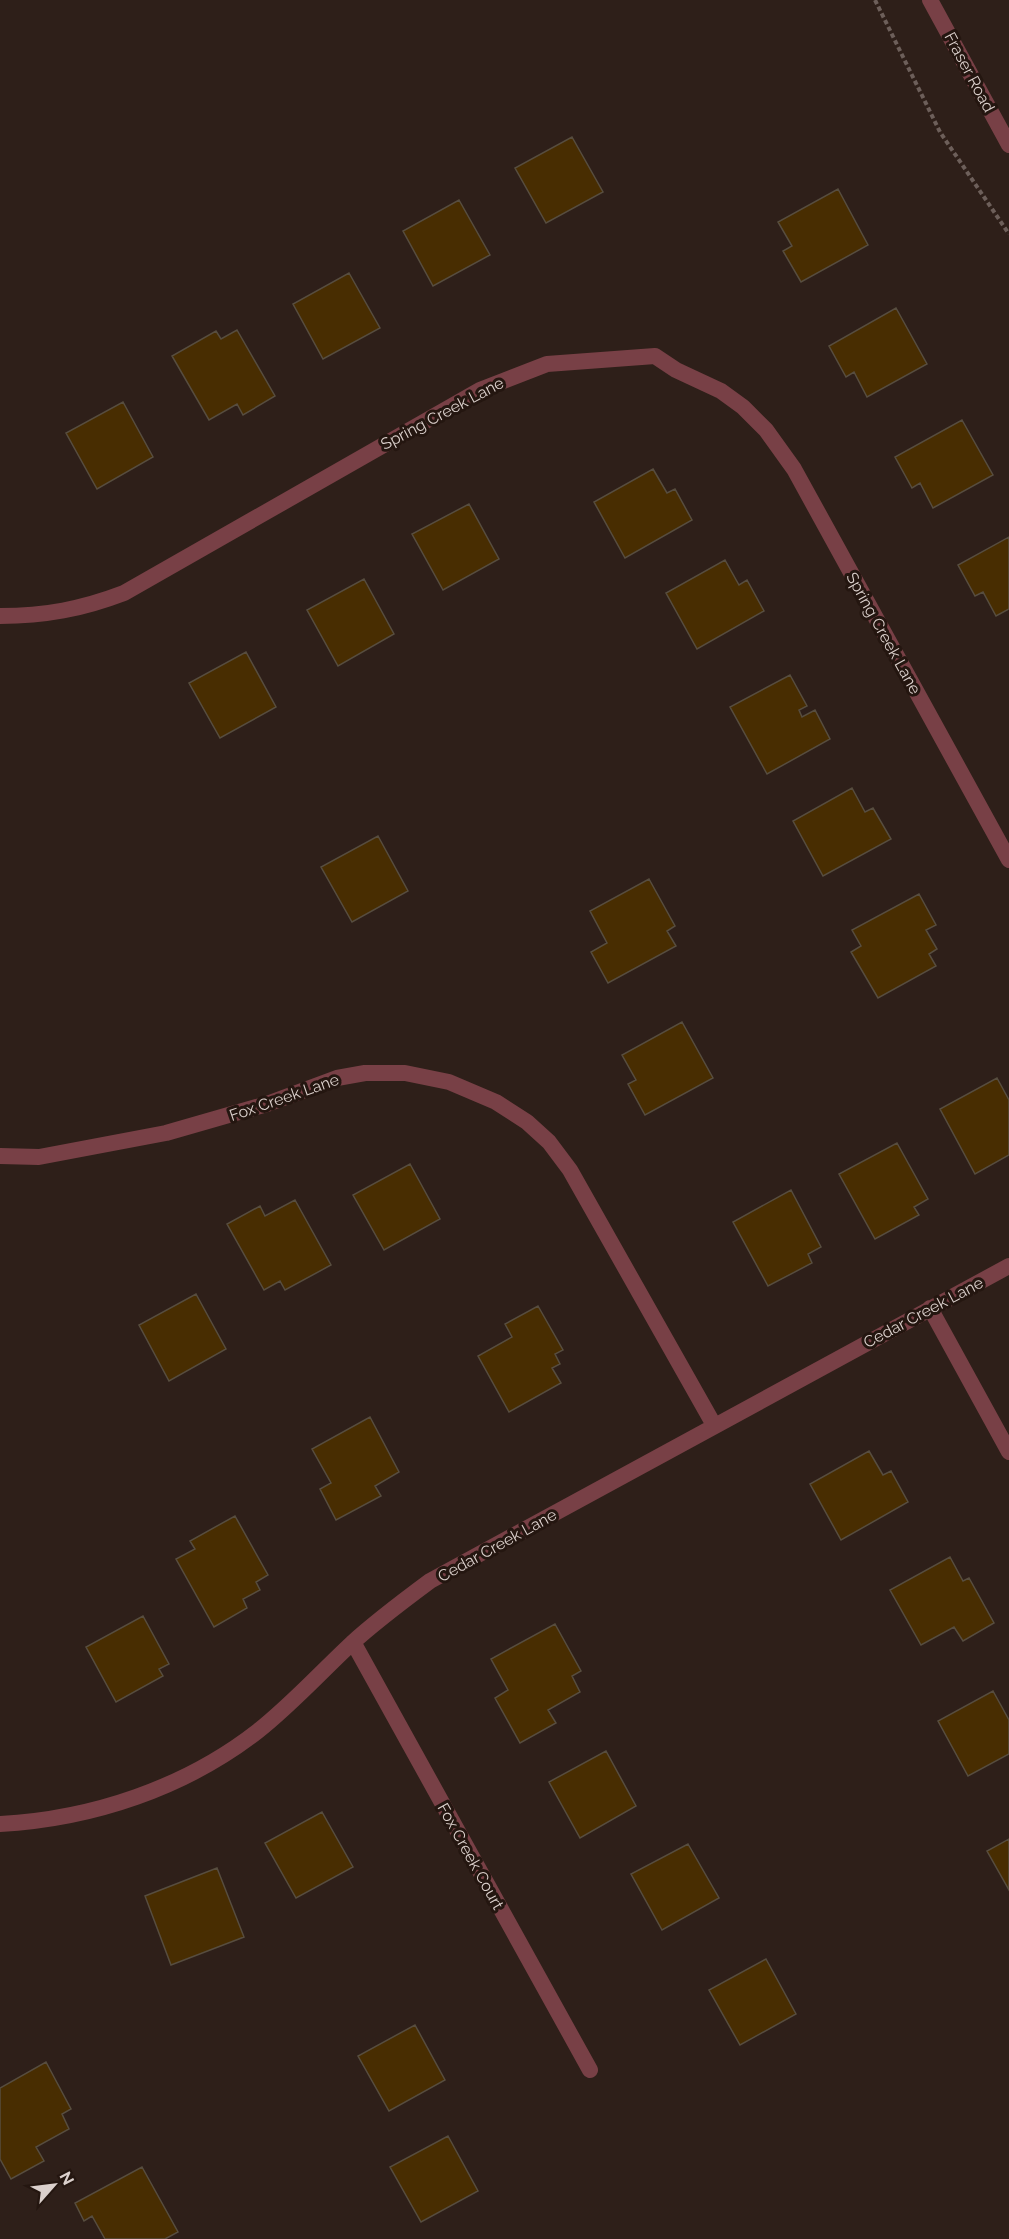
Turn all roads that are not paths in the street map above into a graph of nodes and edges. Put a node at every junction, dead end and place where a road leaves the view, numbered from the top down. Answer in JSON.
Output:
{"nodes":[{"id":1,"x":930,"y":0,"type":"edge"},
{"id":2,"x":1009,"y":145,"type":"edge"},
{"id":3,"x":0,"y":616,"type":"edge"},
{"id":4,"x":1009,"y":860,"type":"edge"},
{"id":5,"x":0,"y":1156,"type":"edge"},
{"id":6,"x":1009,"y":1266,"type":"edge"},
{"id":7,"x":930,"y":1308,"type":"junction"},
{"id":8,"x":714,"y":1425,"type":"junction"},
{"id":9,"x":1009,"y":1452,"type":"edge"},
{"id":10,"x":353,"y":1642,"type":"junction"},
{"id":11,"x":0,"y":1824,"type":"edge"},
{"id":12,"x":590,"y":2070,"type":"dead end"}],
"edges":[{"from":1,"to":2,"type":"street","name":"Fraser Road"},
{"from":3,"to":4,"type":"street","name":"Spring Creek Lane"},
{"from":5,"to":8,"type":"street","name":"Fox Creek Lane"},
{"from":6,"to":7,"type":"street","name":"Cedar Creek Lane"},
{"from":7,"to":8,"type":"street","name":"Cedar Creek Lane"},
{"from":7,"to":9,"type":"street"},
{"from":8,"to":10,"type":"street","name":"Cedar Creek Lane"},
{"from":10,"to":11,"type":"street","name":"Cedar Creek Lane"},
{"from":10,"to":12,"type":"street","name":"Fox Creek Court"}]}
